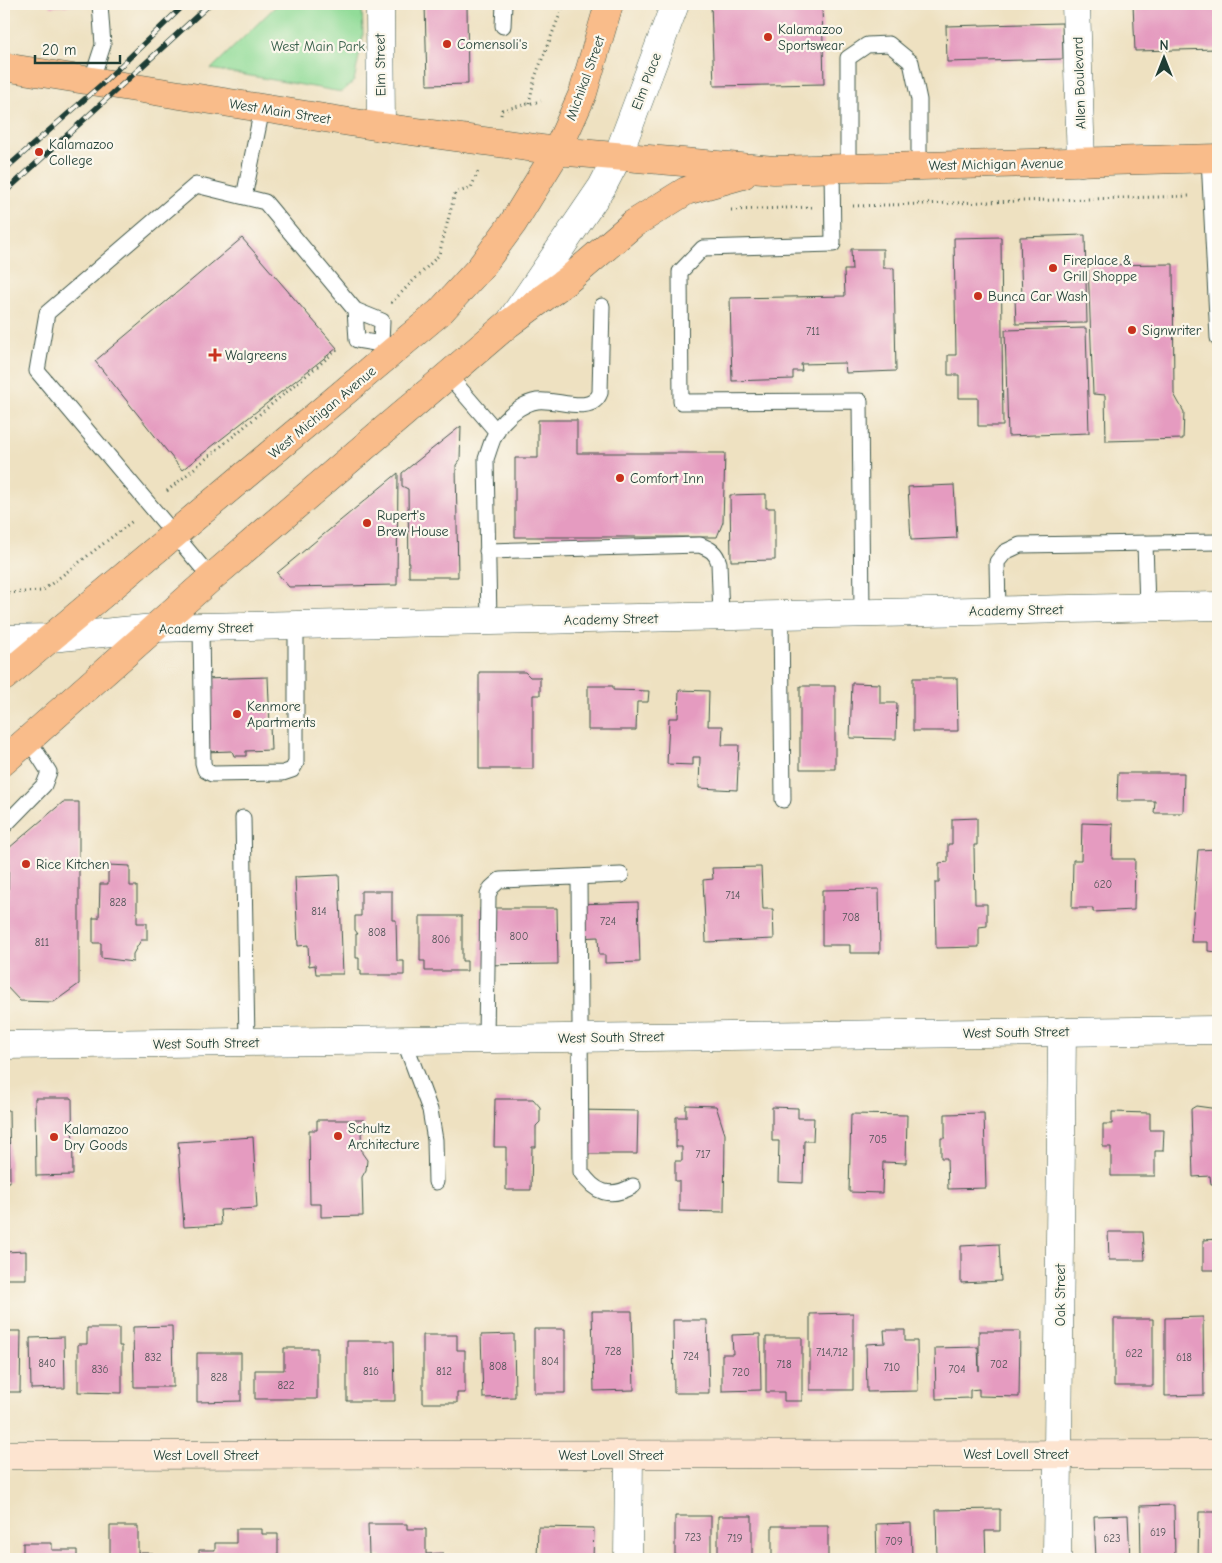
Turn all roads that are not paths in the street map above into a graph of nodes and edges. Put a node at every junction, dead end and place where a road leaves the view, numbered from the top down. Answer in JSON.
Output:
{"nodes":[{"id":1,"x":100,"y":4,"type":"edge"},
{"id":2,"x":380,"y":4,"type":"edge"},
{"id":3,"x":504,"y":4,"type":"edge"},
{"id":4,"x":609,"y":4,"type":"edge"},
{"id":5,"x":675,"y":4,"type":"edge"},
{"id":6,"x":1076,"y":4,"type":"edge"},
{"id":7,"x":503,"y":26,"type":"dead end"},
{"id":8,"x":4,"y":67,"type":"edge"},
{"id":9,"x":91,"y":82,"type":"junction"},
{"id":10,"x":262,"y":108,"type":"junction"},
{"id":11,"x":381,"y":127,"type":"junction"},
{"id":12,"x":557,"y":151,"type":"junction"},
{"id":13,"x":617,"y":158,"type":"junction"},
{"id":14,"x":1214,"y":158,"type":"edge"},
{"id":15,"x":1081,"y":162,"type":"junction"},
{"id":16,"x":919,"y":166,"type":"junction"},
{"id":17,"x":840,"y":168,"type":"junction"},
{"id":18,"x":774,"y":170,"type":"junction"},
{"id":19,"x":249,"y":198,"type":"junction"},
{"id":20,"x":602,"y":306,"type":"dead end"},
{"id":21,"x":355,"y":310,"type":"junction"},
{"id":22,"x":508,"y":324,"type":"junction"},
{"id":23,"x":1218,"y":338,"type":"edge"},
{"id":24,"x":384,"y":350,"type":"junction"},
{"id":25,"x":449,"y":376,"type":"junction"},
{"id":26,"x":496,"y":432,"type":"junction"},
{"id":27,"x":176,"y":535,"type":"junction"},
{"id":28,"x":1218,"y":542,"type":"edge"},
{"id":29,"x":1145,"y":543,"type":"junction"},
{"id":30,"x":487,"y":551,"type":"junction"},
{"id":31,"x":211,"y":578,"type":"junction"},
{"id":32,"x":1218,"y":606,"type":"edge"},
{"id":33,"x":1147,"y":607,"type":"junction"},
{"id":34,"x":998,"y":610,"type":"junction"},
{"id":35,"x":862,"y":613,"type":"junction"},
{"id":36,"x":781,"y":615,"type":"junction"},
{"id":37,"x":720,"y":616,"type":"junction"},
{"id":38,"x":489,"y":621,"type":"junction"},
{"id":39,"x":296,"y":626,"type":"junction"},
{"id":40,"x":154,"y":628,"type":"junction"},
{"id":41,"x":201,"y":628,"type":"junction"},
{"id":42,"x":51,"y":638,"type":"junction"},
{"id":43,"x":4,"y":639,"type":"edge"},
{"id":44,"x":4,"y":677,"type":"edge"},
{"id":45,"x":28,"y":739,"type":"junction"},
{"id":46,"x":4,"y":761,"type":"edge"},
{"id":47,"x":783,"y":800,"type":"dead end"},
{"id":48,"x":243,"y":818,"type":"dead end"},
{"id":49,"x":4,"y":826,"type":"edge"},
{"id":50,"x":622,"y":875,"type":"dead end"},
{"id":51,"x":579,"y":877,"type":"junction"},
{"id":52,"x":1218,"y":1030,"type":"edge"},
{"id":53,"x":1062,"y":1031,"type":"junction"},
{"id":54,"x":579,"y":1038,"type":"junction"},
{"id":55,"x":486,"y":1039,"type":"junction"},
{"id":56,"x":404,"y":1040,"type":"junction"},
{"id":57,"x":247,"y":1042,"type":"junction"},
{"id":58,"x":4,"y":1045,"type":"edge"},
{"id":59,"x":436,"y":1182,"type":"dead end"},
{"id":60,"x":633,"y":1186,"type":"dead end"},
{"id":61,"x":1059,"y":1454,"type":"junction"},
{"id":62,"x":1218,"y":1454,"type":"edge"},
{"id":63,"x":4,"y":1455,"type":"edge"},
{"id":64,"x":629,"y":1455,"type":"junction"},
{"id":65,"x":628,"y":1559,"type":"edge"},
{"id":66,"x":1057,"y":1559,"type":"edge"}],
"edges":[{"from":1,"to":9,"type":"lane"},
{"from":2,"to":11,"type":"street","name":"Elm Street"},
{"from":3,"to":7,"type":"lane"},
{"from":4,"to":12,"type":"main road","name":"Michikal Street"},
{"from":5,"to":13,"type":"street","name":"Elm Place"},
{"from":6,"to":15,"type":"street","name":"Allen Boulevard"},
{"from":8,"to":9,"type":"main road","name":"West Main Street"},
{"from":9,"to":10,"type":"main road","name":"West Main Street"},
{"from":10,"to":11,"type":"main road","name":"West Main Street"},
{"from":10,"to":19,"type":"lane"},
{"from":11,"to":12,"type":"main road","name":"West Main Street"},
{"from":12,"to":13,"type":"main road","name":"West Michigan Avenue"},
{"from":12,"to":24,"type":"main road","name":"West Michigan Avenue"},
{"from":13,"to":18,"type":"main road","name":"West Michigan Avenue"},
{"from":13,"to":22,"type":"street","name":"West Michigan Avenue"},
{"from":14,"to":15,"type":"main road","name":"West Michigan Avenue"},
{"from":14,"to":23,"type":"lane"},
{"from":15,"to":16,"type":"main road","name":"West Michigan Avenue"},
{"from":16,"to":17,"type":"main road","name":"West Michigan Avenue"},
{"from":16,"to":17,"type":"lane"},
{"from":17,"to":18,"type":"main road","name":"West Michigan Avenue"},
{"from":17,"to":35,"type":"lane"},
{"from":18,"to":22,"type":"main road","name":"West Michigan Avenue"},
{"from":19,"to":21,"type":"lane"},
{"from":19,"to":27,"type":"lane"},
{"from":20,"to":26,"type":"lane"},
{"from":21,"to":24,"type":"lane"},
{"from":21,"to":24,"type":"lane"},
{"from":22,"to":25,"type":"main road","name":"West Michigan Avenue"},
{"from":24,"to":27,"type":"main road","name":"West Michigan Avenue"},
{"from":25,"to":26,"type":"lane"},
{"from":25,"to":31,"type":"main road","name":"West Michigan Avenue"},
{"from":26,"to":30,"type":"lane"},
{"from":27,"to":31,"type":"lane"},
{"from":27,"to":42,"type":"main road","name":"West Michigan Avenue"},
{"from":28,"to":29,"type":"lane"},
{"from":29,"to":33,"type":"lane"},
{"from":29,"to":34,"type":"lane"},
{"from":30,"to":37,"type":"lane"},
{"from":30,"to":38,"type":"lane"},
{"from":31,"to":40,"type":"main road","name":"West Michigan Avenue"},
{"from":32,"to":33,"type":"street","name":"Academy Street"},
{"from":33,"to":34,"type":"street","name":"Academy Street"},
{"from":34,"to":35,"type":"street","name":"Academy Street"},
{"from":35,"to":36,"type":"street","name":"Academy Street"},
{"from":36,"to":37,"type":"street","name":"Academy Street"},
{"from":36,"to":47,"type":"lane"},
{"from":37,"to":38,"type":"street","name":"Academy Street"},
{"from":38,"to":39,"type":"street","name":"Academy Street"},
{"from":39,"to":41,"type":"street","name":"Academy Street"},
{"from":39,"to":41,"type":"lane"},
{"from":40,"to":41,"type":"street","name":"Academy Street"},
{"from":40,"to":42,"type":"street","name":"Academy Street"},
{"from":40,"to":45,"type":"main road","name":"West Michigan Avenue"},
{"from":42,"to":43,"type":"street","name":"Academy Street"},
{"from":42,"to":44,"type":"main road","name":"West Michigan Avenue"},
{"from":45,"to":46,"type":"main road","name":"West Michigan Avenue"},
{"from":45,"to":49,"type":"lane"},
{"from":48,"to":57,"type":"lane"},
{"from":50,"to":51,"type":"lane"},
{"from":51,"to":54,"type":"lane"},
{"from":51,"to":55,"type":"lane"},
{"from":52,"to":53,"type":"street","name":"West South Street"},
{"from":53,"to":54,"type":"street","name":"West South Street"},
{"from":53,"to":61,"type":"street","name":"Oak Street"},
{"from":54,"to":55,"type":"street","name":"West South Street"},
{"from":54,"to":60,"type":"lane"},
{"from":55,"to":56,"type":"street","name":"West South Street"},
{"from":56,"to":57,"type":"street","name":"West South Street"},
{"from":56,"to":59,"type":"lane"},
{"from":57,"to":58,"type":"street","name":"West South Street"},
{"from":61,"to":62,"type":"street","name":"West Lovell Street"},
{"from":61,"to":64,"type":"street","name":"West Lovell Street"},
{"from":61,"to":66,"type":"street","name":"Oak Street"},
{"from":63,"to":64,"type":"street","name":"West Lovell Street"},
{"from":64,"to":65,"type":"street"}]}
